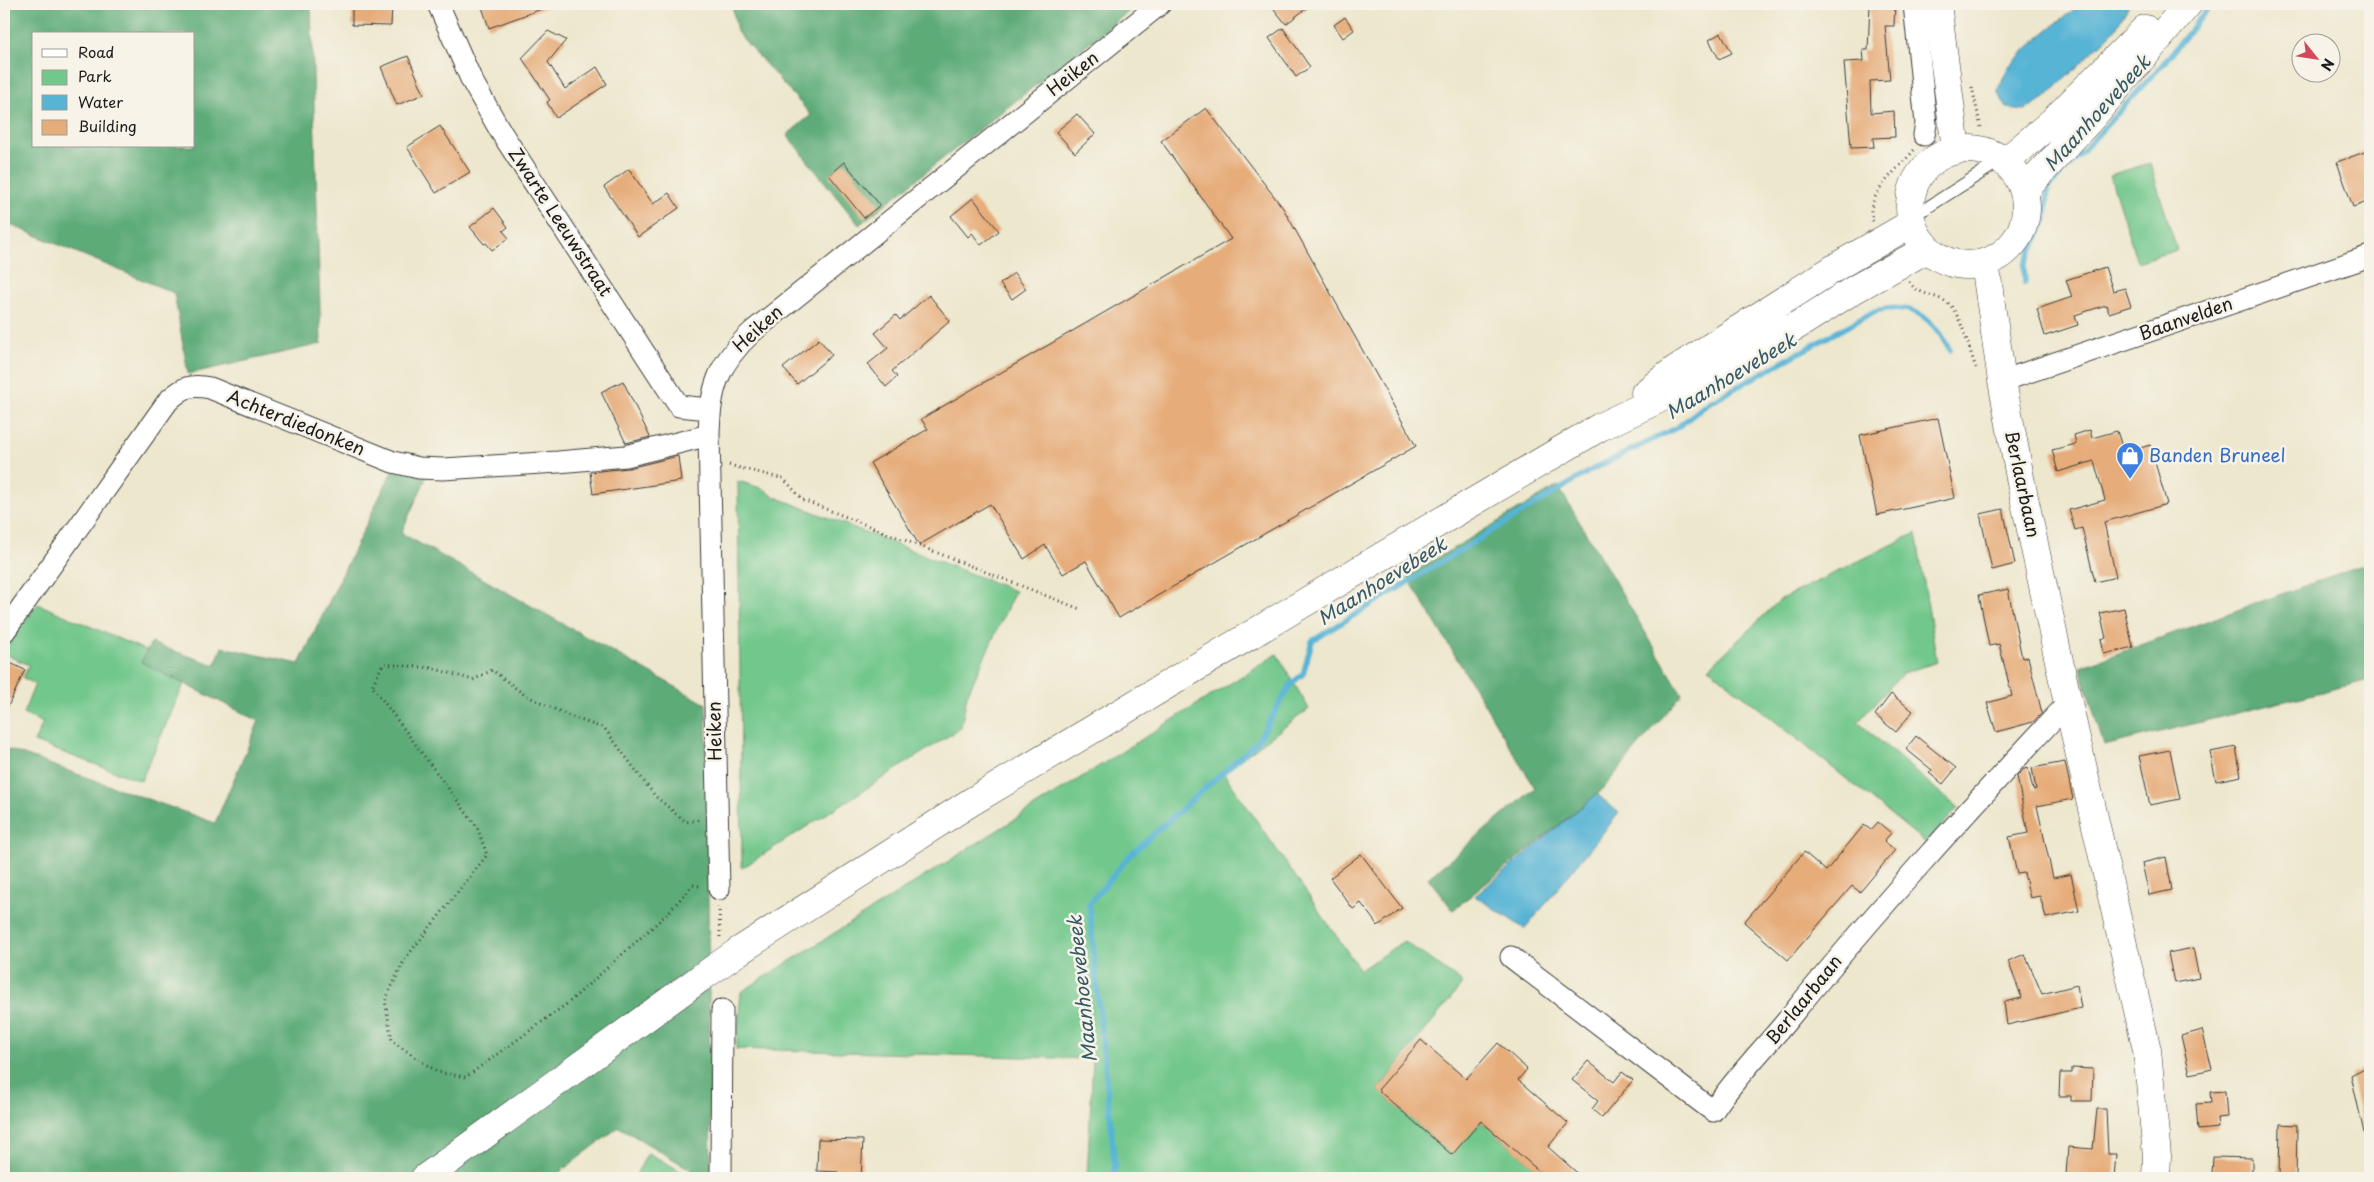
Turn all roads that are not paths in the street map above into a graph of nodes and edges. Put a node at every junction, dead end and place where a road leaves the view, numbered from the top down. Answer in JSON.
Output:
{"nodes":[{"id":1,"x":438,"y":4,"type":"edge"},
{"id":2,"x":1160,"y":4,"type":"edge"},
{"id":3,"x":1914,"y":4,"type":"edge"},
{"id":4,"x":1937,"y":4,"type":"edge"},
{"id":5,"x":2168,"y":4,"type":"edge"},
{"id":6,"x":2188,"y":4,"type":"edge"},
{"id":7,"x":1924,"y":135,"type":"road end"},
{"id":8,"x":1956,"y":149,"type":"junction"},
{"id":9,"x":2003,"y":159,"type":"junction"},
{"id":10,"x":2025,"y":190,"type":"junction"},
{"id":11,"x":1911,"y":219,"type":"junction"},
{"id":12,"x":1927,"y":249,"type":"junction"},
{"id":13,"x":2370,"y":256,"type":"edge"},
{"id":14,"x":1985,"y":263,"type":"junction"},
{"id":15,"x":2002,"y":381,"type":"junction"},
{"id":16,"x":709,"y":409,"type":"junction"},
{"id":17,"x":1600,"y":427,"type":"junction"},
{"id":18,"x":709,"y":435,"type":"junction"},
{"id":19,"x":4,"y":632,"type":"edge"},
{"id":20,"x":2068,"y":703,"type":"junction"},
{"id":21,"x":718,"y":889,"type":"road end"},
{"id":22,"x":1511,"y":957,"type":"dead end"},
{"id":23,"x":722,"y":1010,"type":"dead end"},
{"id":24,"x":425,"y":1178,"type":"edge"},
{"id":25,"x":721,"y":1178,"type":"edge"},
{"id":26,"x":2156,"y":1178,"type":"edge"}],
"edges":[{"from":1,"to":16,"type":"street","name":"Zwarte Leeuwstraat"},
{"from":2,"to":16,"type":"street","name":"Heiken"},
{"from":3,"to":7,"type":"street"},
{"from":4,"to":8,"type":"main road"},
{"from":5,"to":9,"type":"main road"},
{"from":6,"to":10,"type":"main road"},
{"from":8,"to":9,"type":"main road"},
{"from":8,"to":11,"type":"main road"},
{"from":9,"to":10,"type":"main road"},
{"from":9,"to":11,"type":"lane"},
{"from":10,"to":14,"type":"main road"},
{"from":11,"to":12,"type":"main road"},
{"from":11,"to":17,"type":"main road"},
{"from":12,"to":14,"type":"main road"},
{"from":12,"to":17,"type":"main road"},
{"from":13,"to":15,"type":"street","name":"Baanvelden"},
{"from":14,"to":15,"type":"main road","name":"Berlaarbaan"},
{"from":15,"to":20,"type":"main road","name":"Berlaarbaan"},
{"from":16,"to":18,"type":"street","name":"Heiken"},
{"from":17,"to":24,"type":"main road","bridge":true},
{"from":18,"to":19,"type":"street","name":"Achterdiedonken"},
{"from":18,"to":21,"type":"street","name":"Heiken"},
{"from":20,"to":22,"type":"street","name":"Berlaarbaan"},
{"from":20,"to":26,"type":"main road","name":"Berlaarbaan"},
{"from":23,"to":25,"type":"street"}]}
